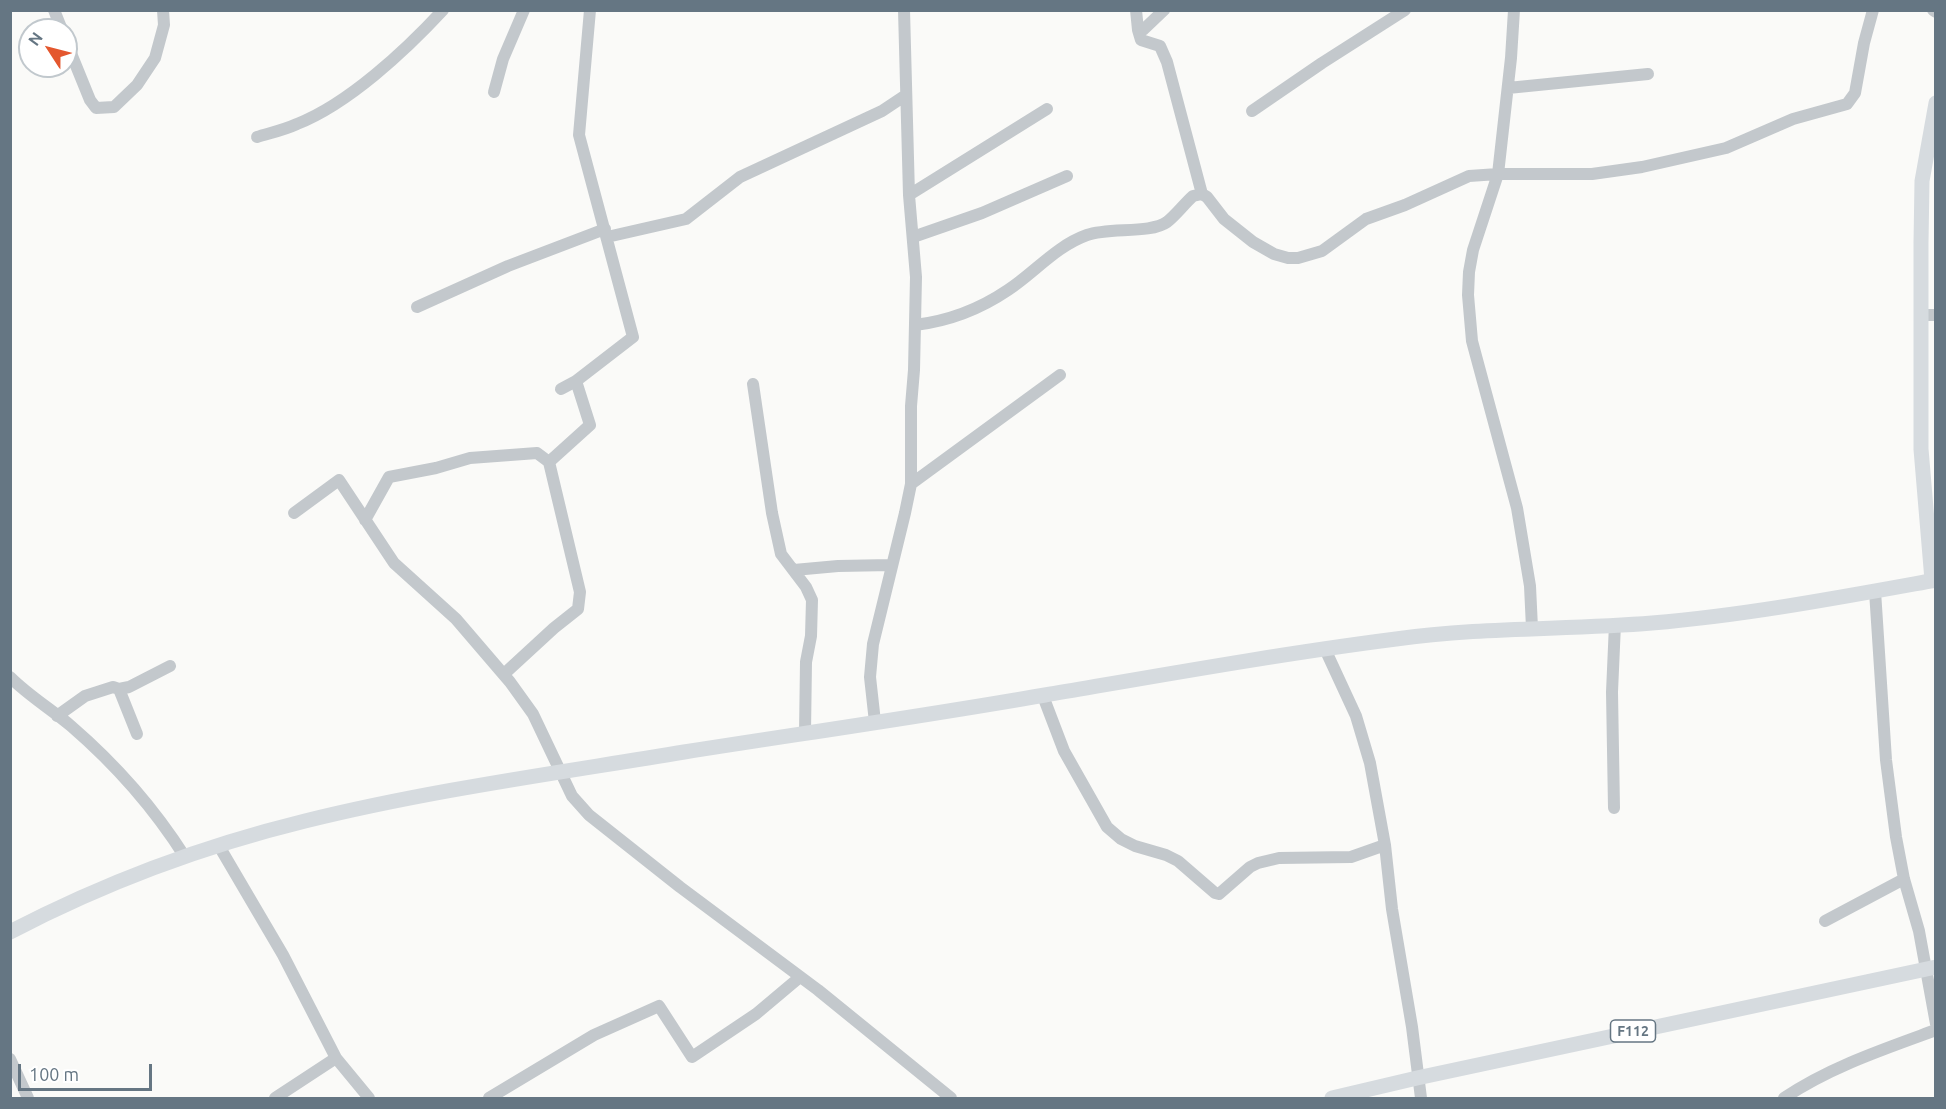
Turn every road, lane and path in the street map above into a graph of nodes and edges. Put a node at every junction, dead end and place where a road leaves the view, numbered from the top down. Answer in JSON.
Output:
{"nodes":[{"id":1,"x":164,"y":10,"type":"edge"},
{"id":2,"x":442,"y":10,"type":"edge"},
{"id":3,"x":524,"y":10,"type":"edge"},
{"id":4,"x":590,"y":10,"type":"edge"},
{"id":5,"x":904,"y":10,"type":"edge"},
{"id":6,"x":1136,"y":10,"type":"edge"},
{"id":7,"x":1164,"y":10,"type":"edge"},
{"id":8,"x":1405,"y":10,"type":"edge"},
{"id":9,"x":1515,"y":10,"type":"edge"},
{"id":10,"x":1873,"y":10,"type":"edge"},
{"id":11,"x":1138,"y":30,"type":"junction"},
{"id":12,"x":78,"y":70,"type":"edge"},
{"id":13,"x":1648,"y":74,"type":"dead end"},
{"id":14,"x":1508,"y":88,"type":"junction"},
{"id":15,"x":494,"y":92,"type":"dead end"},
{"id":16,"x":906,"y":95,"type":"junction"},
{"id":17,"x":1935,"y":103,"type":"edge"},
{"id":18,"x":1047,"y":109,"type":"dead end"},
{"id":19,"x":1252,"y":111,"type":"dead end"},
{"id":20,"x":257,"y":137,"type":"dead end"},
{"id":21,"x":1498,"y":174,"type":"junction"},
{"id":22,"x":1067,"y":176,"type":"dead end"},
{"id":23,"x":1202,"y":194,"type":"junction"},
{"id":24,"x":909,"y":195,"type":"junction"},
{"id":25,"x":606,"y":233,"type":"junction"},
{"id":26,"x":913,"y":237,"type":"junction"},
{"id":27,"x":417,"y":307,"type":"dead end"},
{"id":28,"x":1928,"y":315,"type":"edge"},
{"id":29,"x":915,"y":325,"type":"junction"},
{"id":30,"x":1060,"y":375,"type":"dead end"},
{"id":31,"x":576,"y":381,"type":"junction"},
{"id":32,"x":753,"y":384,"type":"dead end"},
{"id":33,"x":561,"y":389,"type":"dead end"},
{"id":34,"x":549,"y":462,"type":"junction"},
{"id":35,"x":911,"y":484,"type":"junction"},
{"id":36,"x":294,"y":513,"type":"dead end"},
{"id":37,"x":365,"y":520,"type":"junction"},
{"id":38,"x":891,"y":565,"type":"junction"},
{"id":39,"x":794,"y":570,"type":"junction"},
{"id":40,"x":1934,"y":580,"type":"edge"},
{"id":41,"x":1875,"y":591,"type":"junction"},
{"id":42,"x":1615,"y":624,"type":"junction"},
{"id":43,"x":1532,"y":628,"type":"junction"},
{"id":44,"x":1325,"y":649,"type":"junction"},
{"id":45,"x":170,"y":666,"type":"dead end"},
{"id":46,"x":504,"y":674,"type":"junction"},
{"id":47,"x":10,"y":677,"type":"edge"},
{"id":48,"x":119,"y":689,"type":"junction"},
{"id":49,"x":1043,"y":696,"type":"junction"},
{"id":50,"x":57,"y":716,"type":"junction"},
{"id":51,"x":874,"y":722,"type":"junction"},
{"id":52,"x":805,"y":733,"type":"junction"},
{"id":53,"x":138,"y":734,"type":"dead end"},
{"id":54,"x":561,"y":772,"type":"junction"},
{"id":55,"x":1614,"y":808,"type":"dead end"},
{"id":56,"x":1385,"y":845,"type":"junction"},
{"id":57,"x":219,"y":846,"type":"junction"},
{"id":58,"x":185,"y":857,"type":"junction"},
{"id":59,"x":1904,"y":879,"type":"junction"},
{"id":60,"x":1826,"y":921,"type":"dead end"},
{"id":61,"x":10,"y":932,"type":"edge"},
{"id":62,"x":1931,"y":967,"type":"edge"},
{"id":63,"x":800,"y":977,"type":"junction"},
{"id":64,"x":1935,"y":1024,"type":"edge"},
{"id":65,"x":1935,"y":1030,"type":"edge"},
{"id":66,"x":336,"y":1058,"type":"junction"},
{"id":67,"x":10,"y":1059,"type":"edge"},
{"id":68,"x":1417,"y":1078,"type":"junction"},
{"id":69,"x":28,"y":1098,"type":"edge"},
{"id":70,"x":275,"y":1098,"type":"edge"},
{"id":71,"x":369,"y":1098,"type":"edge"},
{"id":72,"x":489,"y":1098,"type":"edge"},
{"id":73,"x":951,"y":1098,"type":"edge"},
{"id":74,"x":1332,"y":1098,"type":"edge"},
{"id":75,"x":1421,"y":1098,"type":"edge"},
{"id":76,"x":1784,"y":1098,"type":"edge"}],
"edges":[{"from":1,"to":12,"type":"street"},
{"from":2,"to":20,"type":"street"},
{"from":3,"to":15,"type":"street"},
{"from":4,"to":25,"type":"street"},
{"from":5,"to":16,"type":"street"},
{"from":6,"to":11,"type":"street"},
{"from":7,"to":11,"type":"street"},
{"from":8,"to":19,"type":"street"},
{"from":9,"to":14,"type":"street"},
{"from":10,"to":21,"type":"street"},
{"from":11,"to":23,"type":"street"},
{"from":13,"to":14,"type":"street"},
{"from":14,"to":21,"type":"street"},
{"from":16,"to":24,"type":"street"},
{"from":16,"to":25,"type":"street"},
{"from":17,"to":28,"type":"main road"},
{"from":18,"to":24,"type":"street"},
{"from":21,"to":23,"type":"street"},
{"from":21,"to":43,"type":"street"},
{"from":22,"to":26,"type":"street"},
{"from":23,"to":29,"type":"street"},
{"from":24,"to":26,"type":"street"},
{"from":25,"to":27,"type":"street"},
{"from":25,"to":31,"type":"street"},
{"from":26,"to":29,"type":"street"},
{"from":28,"to":40,"type":"main road"},
{"from":29,"to":35,"type":"street"},
{"from":30,"to":35,"type":"street"},
{"from":31,"to":33,"type":"street"},
{"from":31,"to":34,"type":"street"},
{"from":32,"to":39,"type":"street"},
{"from":34,"to":37,"type":"street"},
{"from":34,"to":46,"type":"street"},
{"from":35,"to":38,"type":"street"},
{"from":36,"to":37,"type":"street"},
{"from":37,"to":46,"type":"street"},
{"from":38,"to":39,"type":"street"},
{"from":38,"to":51,"type":"street"},
{"from":39,"to":52,"type":"street"},
{"from":40,"to":41,"type":"main road"},
{"from":41,"to":42,"type":"main road"},
{"from":41,"to":59,"type":"street"},
{"from":42,"to":43,"type":"main road"},
{"from":42,"to":55,"type":"street"},
{"from":43,"to":44,"type":"main road"},
{"from":44,"to":49,"type":"main road"},
{"from":44,"to":56,"type":"street"},
{"from":45,"to":48,"type":"street"},
{"from":46,"to":54,"type":"street"},
{"from":47,"to":50,"type":"street"},
{"from":48,"to":50,"type":"street"},
{"from":48,"to":53,"type":"street"},
{"from":49,"to":51,"type":"main road"},
{"from":49,"to":56,"type":"street"},
{"from":50,"to":58,"type":"street"},
{"from":51,"to":52,"type":"main road"},
{"from":52,"to":54,"type":"main road"},
{"from":54,"to":57,"type":"main road"},
{"from":54,"to":63,"type":"street"},
{"from":56,"to":68,"type":"street"},
{"from":57,"to":58,"type":"main road"},
{"from":57,"to":66,"type":"street"},
{"from":58,"to":61,"type":"main road"},
{"from":59,"to":60,"type":"street"},
{"from":59,"to":62,"type":"street"},
{"from":62,"to":64,"type":"street"},
{"from":62,"to":68,"type":"main road","number":"F112"},
{"from":63,"to":72,"type":"street"},
{"from":63,"to":73,"type":"street"},
{"from":65,"to":76,"type":"street"},
{"from":66,"to":70,"type":"street"},
{"from":66,"to":71,"type":"street"},
{"from":67,"to":69,"type":"street"},
{"from":68,"to":74,"type":"main road","number":"F112"},
{"from":68,"to":75,"type":"street"}]}
